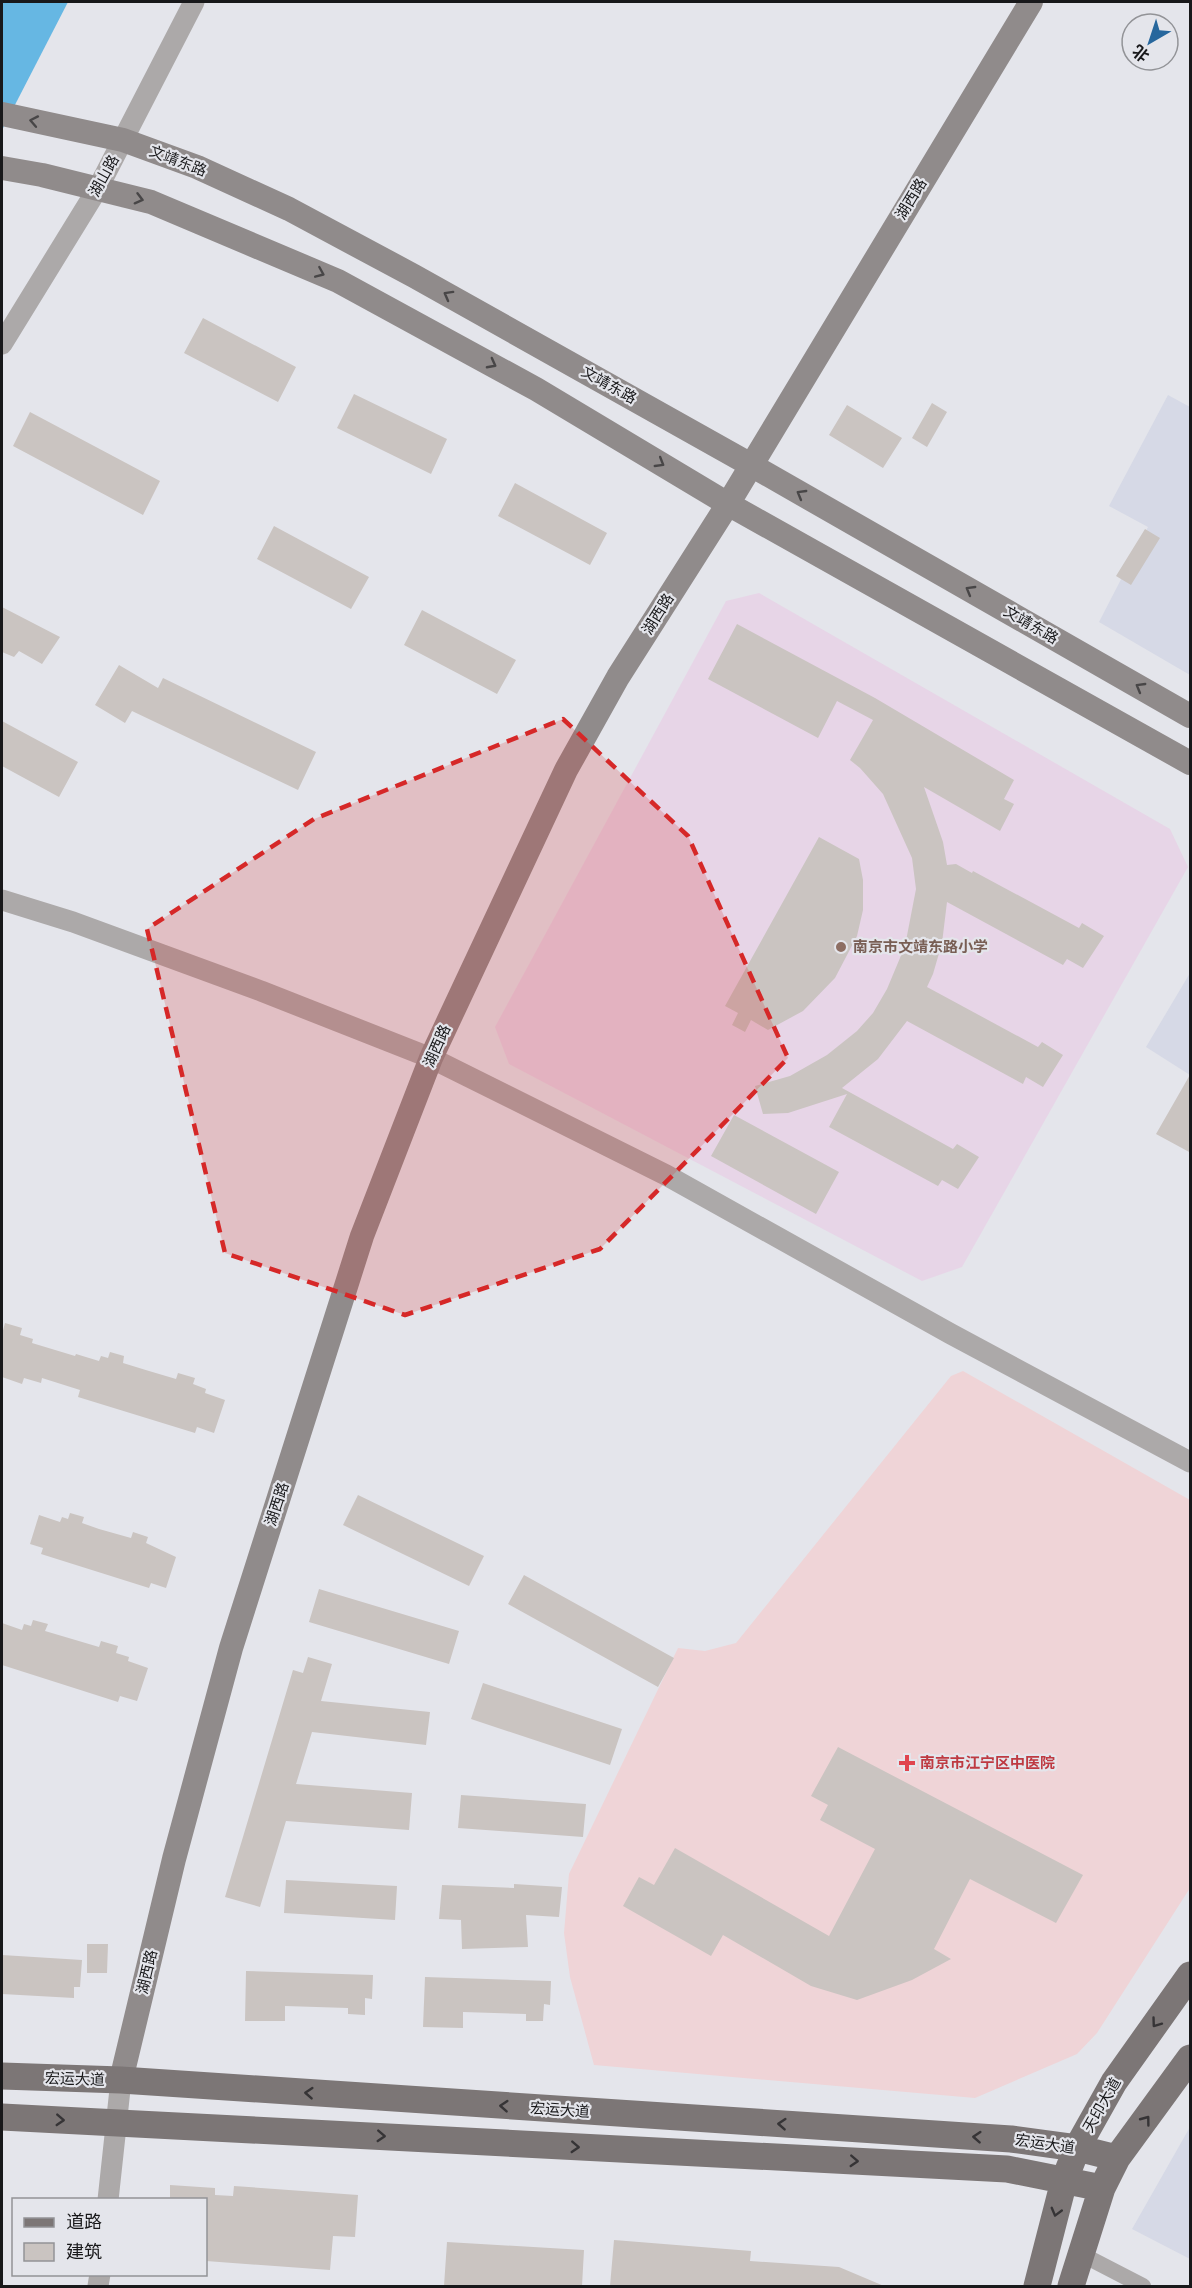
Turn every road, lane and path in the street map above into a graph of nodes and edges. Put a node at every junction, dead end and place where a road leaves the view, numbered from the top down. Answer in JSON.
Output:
{"nodes":[{"id":1,"x":194,"y":2,"type":"edge"},
{"id":2,"x":1031,"y":2,"type":"edge"},
{"id":3,"x":2,"y":114,"type":"edge"},
{"id":4,"x":123,"y":140,"type":"junction"},
{"id":5,"x":2,"y":168,"type":"edge"},
{"id":6,"x":98,"y":188,"type":"junction"},
{"id":7,"x":2,"y":344,"type":"edge"},
{"id":8,"x":750,"y":465,"type":"junction"},
{"id":9,"x":728,"y":504,"type":"junction"},
{"id":10,"x":1191,"y":716,"type":"edge"},
{"id":11,"x":1191,"y":763,"type":"edge"},
{"id":12,"x":2,"y":900,"type":"edge"},
{"id":13,"x":431,"y":1058,"type":"junction"},
{"id":14,"x":1191,"y":1462,"type":"edge"},
{"id":15,"x":1191,"y":1975,"type":"edge"},
{"id":16,"x":1191,"y":2058,"type":"edge"},
{"id":17,"x":2,"y":2076,"type":"edge"},
{"id":18,"x":121,"y":2080,"type":"junction"},
{"id":19,"x":2,"y":2117,"type":"edge"},
{"id":20,"x":116,"y":2122,"type":"junction"},
{"id":21,"x":1077,"y":2148,"type":"junction"},
{"id":22,"x":1117,"y":2158,"type":"junction"},
{"id":23,"x":1064,"y":2181,"type":"junction"},
{"id":24,"x":1102,"y":2188,"type":"junction"},
{"id":25,"x":108,"y":2198,"type":"edge"},
{"id":26,"x":1081,"y":2254,"type":"junction"},
{"id":27,"x":1036,"y":2286,"type":"edge"},
{"id":28,"x":1071,"y":2286,"type":"edge"},
{"id":29,"x":1143,"y":2286,"type":"edge"}],
"edges":[{"from":1,"to":4,"type":"street","name":"湖山路"},
{"from":2,"to":8,"type":"main road","name":"湖西路"},
{"from":4,"to":3,"type":"main road","name":"文靖东路","one_way":true},
{"from":4,"to":6,"type":"street","name":"湖山路"},
{"from":8,"to":4,"type":"main road","name":"文靖东路","one_way":true},
{"from":5,"to":6,"type":"main road"},
{"from":6,"to":7,"type":"street","name":"湖山路"},
{"from":6,"to":9,"type":"main road","one_way":true},
{"from":8,"to":9,"type":"main road","name":"湖西路"},
{"from":10,"to":8,"type":"main road","name":"文靖东路","one_way":true},
{"from":9,"to":11,"type":"main road"},
{"from":9,"to":13,"type":"main road","name":"湖西路"},
{"from":12,"to":13,"type":"street"},
{"from":13,"to":14,"type":"street"},
{"from":13,"to":18,"type":"main road","name":"湖西路"},
{"from":15,"to":21,"type":"main road","name":"天印大道","one_way":true},
{"from":22,"to":16,"type":"main road","one_way":true},
{"from":17,"to":18,"type":"main road","name":"宏运大道"},
{"from":18,"to":20,"type":"street","name":"湖西路"},
{"from":21,"to":18,"type":"main road","name":"宏运大道","one_way":true},
{"from":19,"to":20,"type":"main road","name":"宏运大道","one_way":true},
{"from":20,"to":23,"type":"main road","name":"宏运大道","one_way":true},
{"from":20,"to":25,"type":"street","name":"湖西路"},
{"from":21,"to":22,"type":"main road","name":"宏运大道"},
{"from":21,"to":23,"type":"main road","name":"天印大道"},
{"from":22,"to":24,"type":"main road"},
{"from":23,"to":24,"type":"main road","name":"宏运大道"},
{"from":23,"to":27,"type":"main road","name":"天印大道","one_way":true},
{"from":24,"to":26,"type":"main road"},
{"from":26,"to":28,"type":"main road"},
{"from":26,"to":29,"type":"street"}]}
